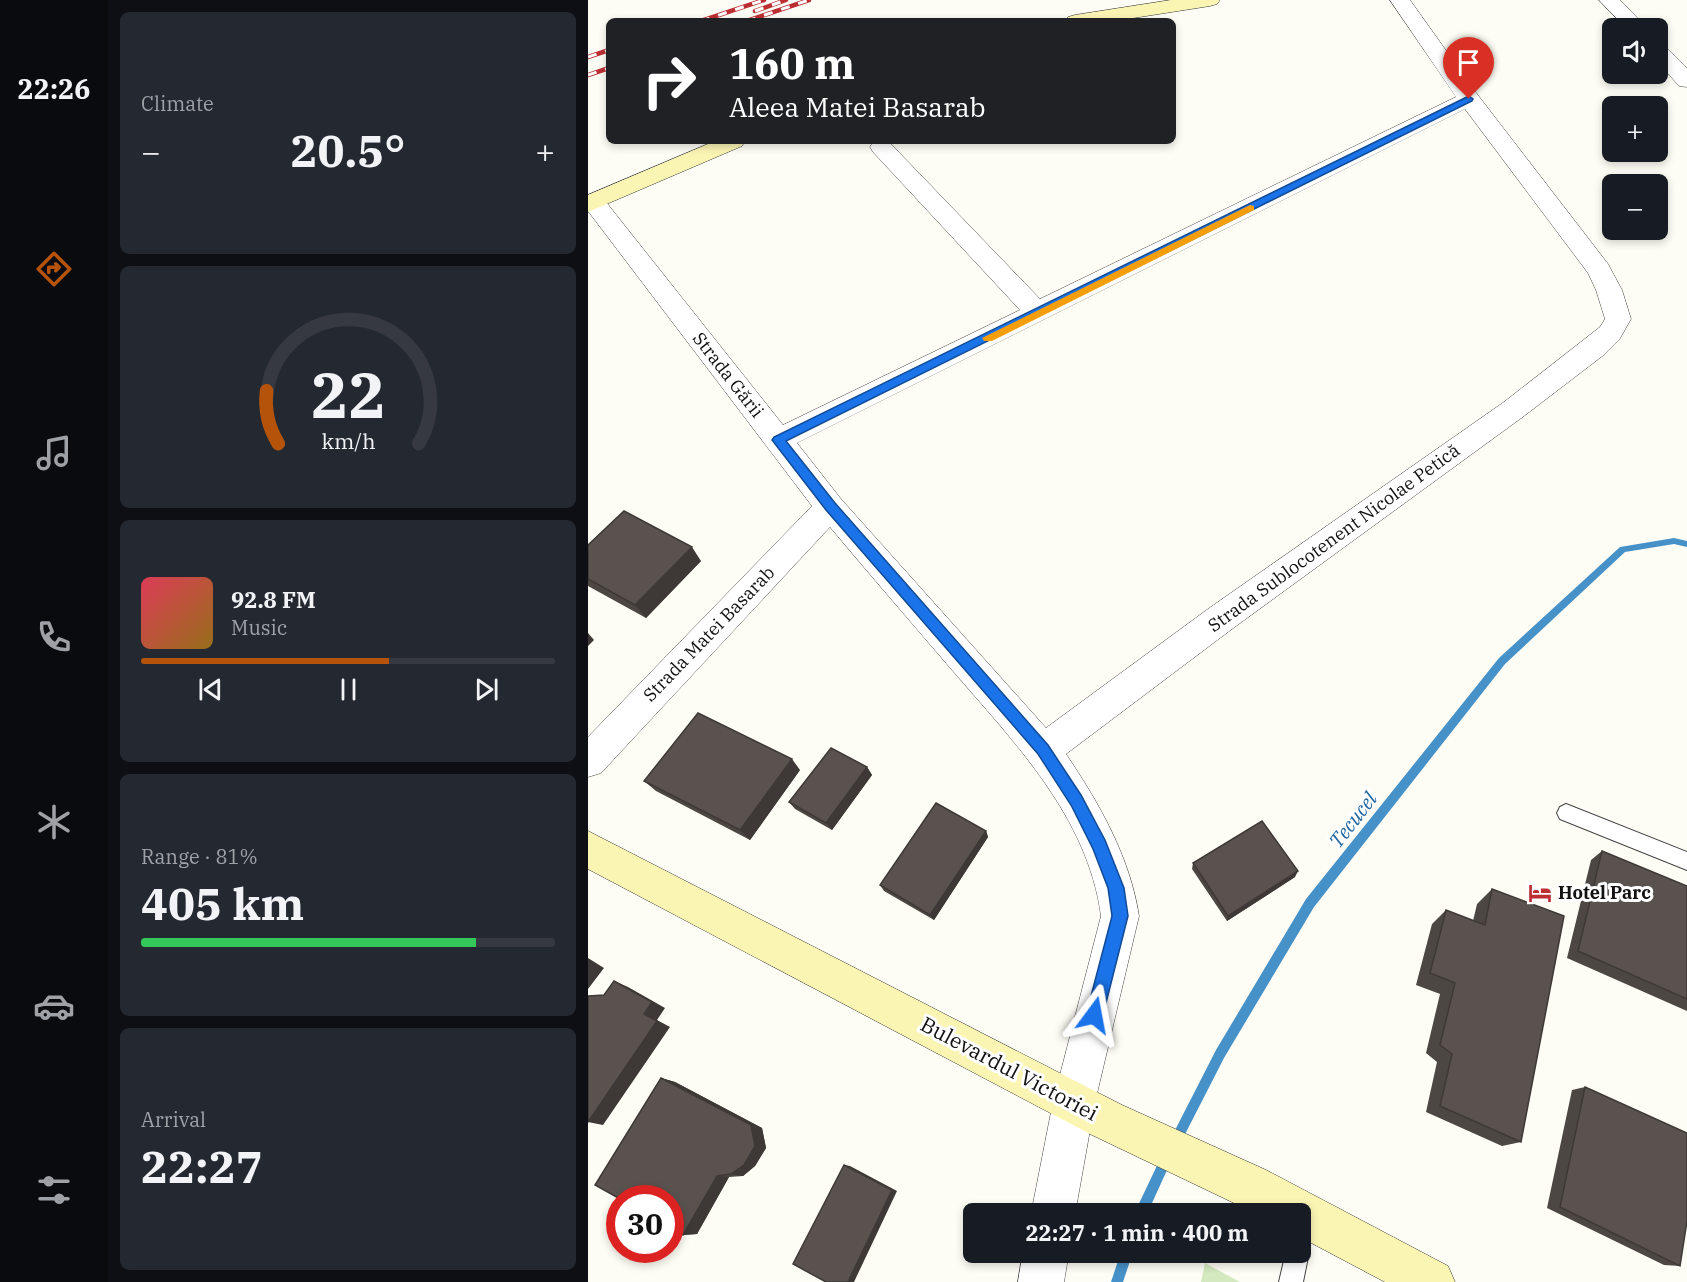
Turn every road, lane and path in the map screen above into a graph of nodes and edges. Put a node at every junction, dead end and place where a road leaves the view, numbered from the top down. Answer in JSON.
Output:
{"nodes":[{"id":1,"x":1210,"y":0,"type":"edge"},
{"id":2,"x":1400,"y":0,"type":"edge"},
{"id":3,"x":1609,"y":0,"type":"edge"},
{"id":4,"x":1094,"y":18,"type":"edge"},
{"id":5,"x":1627,"y":18,"type":"edge"},
{"id":6,"x":1668,"y":61,"type":"edge"},
{"id":7,"x":1687,"y":81,"type":"edge"},
{"id":8,"x":1469,"y":99,"type":"junction"},
{"id":9,"x":727,"y":144,"type":"edge"},
{"id":10,"x":881,"y":147,"type":"dead end"},
{"id":11,"x":591,"y":203,"type":"edge"},
{"id":12,"x":1038,"y":313,"type":"junction"},
{"id":13,"x":778,"y":440,"type":"junction"},
{"id":14,"x":830,"y":507,"type":"junction"},
{"id":15,"x":1043,"y":750,"type":"junction"},
{"id":16,"x":588,"y":761,"type":"edge"},
{"id":17,"x":1566,"y":813,"type":"dead end"},
{"id":18,"x":588,"y":849,"type":"edge"},
{"id":19,"x":1687,"y":861,"type":"edge"},
{"id":20,"x":1090,"y":1111,"type":"junction"},
{"id":21,"x":1057,"y":1203,"type":"edge"},
{"id":22,"x":1268,"y":1203,"type":"edge"},
{"id":23,"x":1311,"y":1239,"type":"edge"},
{"id":24,"x":1044,"y":1263,"type":"edge"},
{"id":25,"x":1296,"y":1263,"type":"edge"},
{"id":26,"x":1041,"y":1282,"type":"edge"},
{"id":27,"x":1291,"y":1282,"type":"edge"},
{"id":28,"x":1432,"y":1282,"type":"edge"}],
"edges":[{"from":1,"to":4,"type":"street"},
{"from":2,"to":8,"type":"street"},
{"from":3,"to":5,"type":"street"},
{"from":6,"to":7,"type":"street"},
{"from":8,"to":12,"type":"street"},
{"from":8,"to":15,"type":"street","name":"Strada Sublocotenent Nicolae Petică"},
{"from":9,"to":11,"type":"street"},
{"from":10,"to":12,"type":"street"},
{"from":11,"to":13,"type":"street","name":"Strada Gării"},
{"from":12,"to":13,"type":"street"},
{"from":13,"to":14,"type":"street","name":"Strada Gării"},
{"from":14,"to":15,"type":"street","name":"Strada Gării"},
{"from":14,"to":16,"type":"street","name":"Strada Matei Basarab"},
{"from":15,"to":20,"type":"street","name":"Strada Gării"},
{"from":17,"to":19,"type":"lane"},
{"from":18,"to":20,"type":"street","name":"Bulevardul Victoriei"},
{"from":20,"to":21,"type":"street","name":"Strada Gării"},
{"from":20,"to":22,"type":"street","name":"Bulevardul Victoriei"},
{"from":23,"to":28,"type":"street","name":"Bulevardul Victoriei"},
{"from":24,"to":26,"type":"street"},
{"from":25,"to":27,"type":"lane"}]}
